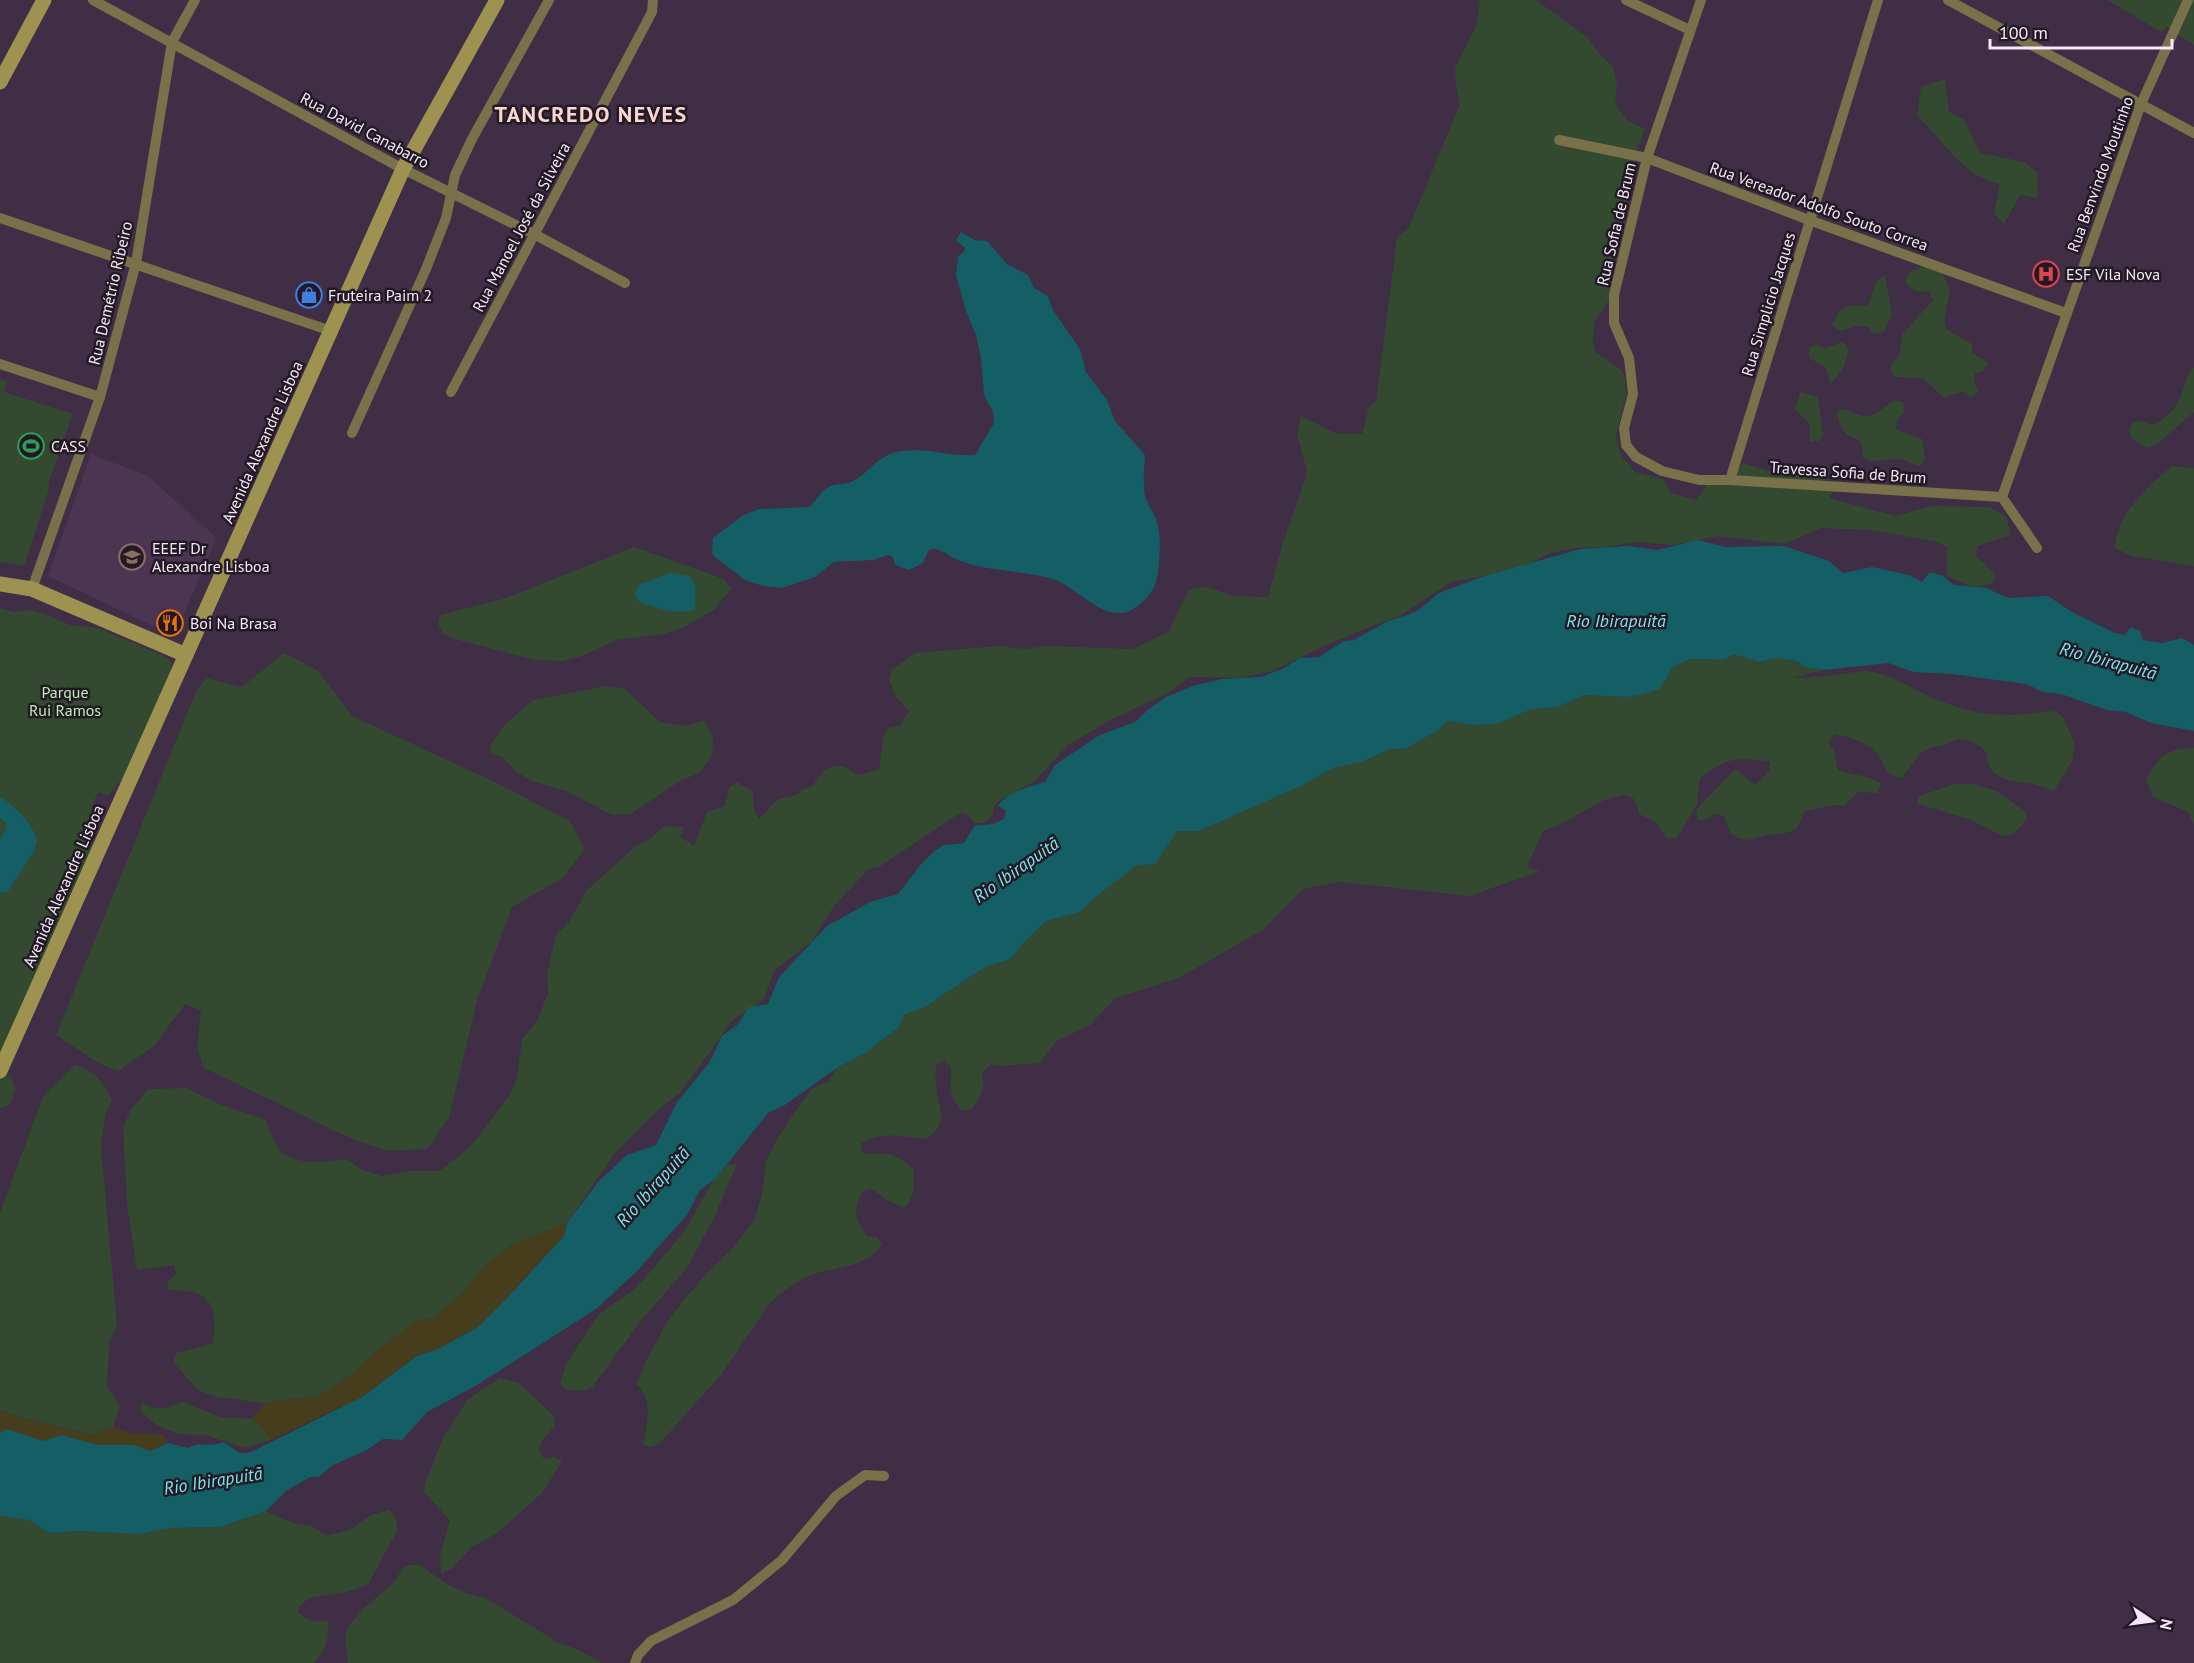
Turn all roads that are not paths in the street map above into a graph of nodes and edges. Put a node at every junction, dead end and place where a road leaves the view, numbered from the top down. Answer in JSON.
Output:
{"nodes":[{"id":1,"x":44,"y":0,"type":"edge"},
{"id":2,"x":93,"y":0,"type":"edge"},
{"id":3,"x":195,"y":0,"type":"edge"},
{"id":4,"x":497,"y":0,"type":"edge"},
{"id":5,"x":549,"y":0,"type":"edge"},
{"id":6,"x":653,"y":0,"type":"edge"},
{"id":7,"x":1626,"y":0,"type":"edge"},
{"id":8,"x":1701,"y":0,"type":"edge"},
{"id":9,"x":1878,"y":0,"type":"edge"},
{"id":10,"x":1948,"y":0,"type":"edge"},
{"id":11,"x":2188,"y":0,"type":"edge"},
{"id":12,"x":1690,"y":30,"type":"junction"},
{"id":13,"x":172,"y":42,"type":"junction"},
{"id":14,"x":0,"y":82,"type":"edge"},
{"id":15,"x":2141,"y":104,"type":"junction"},
{"id":16,"x":2194,"y":133,"type":"edge"},
{"id":17,"x":1559,"y":140,"type":"dead end"},
{"id":18,"x":1647,"y":158,"type":"junction"},
{"id":19,"x":403,"y":169,"type":"junction"},
{"id":20,"x":451,"y":192,"type":"junction"},
{"id":21,"x":0,"y":218,"type":"edge"},
{"id":22,"x":1809,"y":220,"type":"junction"},
{"id":23,"x":534,"y":234,"type":"junction"},
{"id":24,"x":136,"y":263,"type":"junction"},
{"id":25,"x":625,"y":283,"type":"dead end"},
{"id":26,"x":2066,"y":313,"type":"junction"},
{"id":27,"x":331,"y":331,"type":"junction"},
{"id":28,"x":0,"y":364,"type":"edge"},
{"id":29,"x":451,"y":392,"type":"dead end"},
{"id":30,"x":100,"y":397,"type":"junction"},
{"id":31,"x":352,"y":433,"type":"dead end"},
{"id":32,"x":1636,"y":457,"type":"joint"},
{"id":33,"x":1730,"y":480,"type":"junction"},
{"id":34,"x":2002,"y":497,"type":"junction"},
{"id":35,"x":2037,"y":548,"type":"dead end"},
{"id":36,"x":0,"y":584,"type":"edge"},
{"id":37,"x":32,"y":589,"type":"junction"},
{"id":38,"x":186,"y":655,"type":"junction"},
{"id":39,"x":0,"y":1071,"type":"edge"},
{"id":40,"x":884,"y":1476,"type":"dead end"},
{"id":41,"x":635,"y":1663,"type":"edge"}],
"edges":[{"from":1,"to":14,"type":"street"},
{"from":2,"to":13,"type":"street","name":"Rua David Canabarro"},
{"from":3,"to":13,"type":"street","name":"Rua Demétrio Ribeiro"},
{"from":4,"to":19,"type":"street","name":"Avenida Alexandre Lisboa"},
{"from":5,"to":20,"type":"street"},
{"from":6,"to":23,"type":"street","name":"Rua Manoel José da Silveira"},
{"from":7,"to":12,"type":"street"},
{"from":8,"to":12,"type":"street","name":"Rua Sofia de Brum"},
{"from":9,"to":22,"type":"street","name":"Rua Simplicio Jacques"},
{"from":10,"to":15,"type":"street"},
{"from":11,"to":15,"type":"street","name":"Rua Benvindo Moutinho"},
{"from":12,"to":18,"type":"street","name":"Rua Sofia de Brum"},
{"from":13,"to":19,"type":"street","name":"Rua David Canabarro"},
{"from":13,"to":24,"type":"street","name":"Rua Demétrio Ribeiro"},
{"from":15,"to":16,"type":"street"},
{"from":15,"to":26,"type":"street","name":"Rua Benvindo Moutinho"},
{"from":17,"to":18,"type":"street","name":"Rua Vereador Adolfo Souto Correa"},
{"from":18,"to":22,"type":"street","name":"Rua Vereador Adolfo Souto Correa"},
{"from":18,"to":32,"type":"street","name":"Rua Sofia de Brum"},
{"from":19,"to":20,"type":"street","name":"Rua David Canabarro"},
{"from":19,"to":27,"type":"street","name":"Avenida Alexandre Lisboa"},
{"from":20,"to":23,"type":"street","name":"Rua David Canabarro"},
{"from":20,"to":31,"type":"street"},
{"from":21,"to":24,"type":"street"},
{"from":22,"to":26,"type":"street","name":"Rua Vereador Adolfo Souto Correa"},
{"from":22,"to":33,"type":"street","name":"Rua Simplicio Jacques"},
{"from":23,"to":25,"type":"street","name":"Rua David Canabarro"},
{"from":23,"to":29,"type":"street","name":"Rua Manoel José da Silveira"},
{"from":24,"to":27,"type":"street"},
{"from":24,"to":30,"type":"street","name":"Rua Demétrio Ribeiro"},
{"from":26,"to":34,"type":"street","name":"Rua Benvindo Moutinho"},
{"from":27,"to":38,"type":"street","name":"Avenida Alexandre Lisboa"},
{"from":28,"to":30,"type":"street"},
{"from":30,"to":37,"type":"street","name":"Rua Demétrio Ribeiro"},
{"from":32,"to":33,"type":"street","name":"Travessa Sofia de Brum"},
{"from":33,"to":34,"type":"street","name":"Travessa Sofia de Brum"},
{"from":34,"to":35,"type":"street"},
{"from":36,"to":37,"type":"street"},
{"from":37,"to":38,"type":"street"},
{"from":38,"to":39,"type":"street","name":"Avenida Alexandre Lisboa"},
{"from":40,"to":41,"type":"street"}]}
